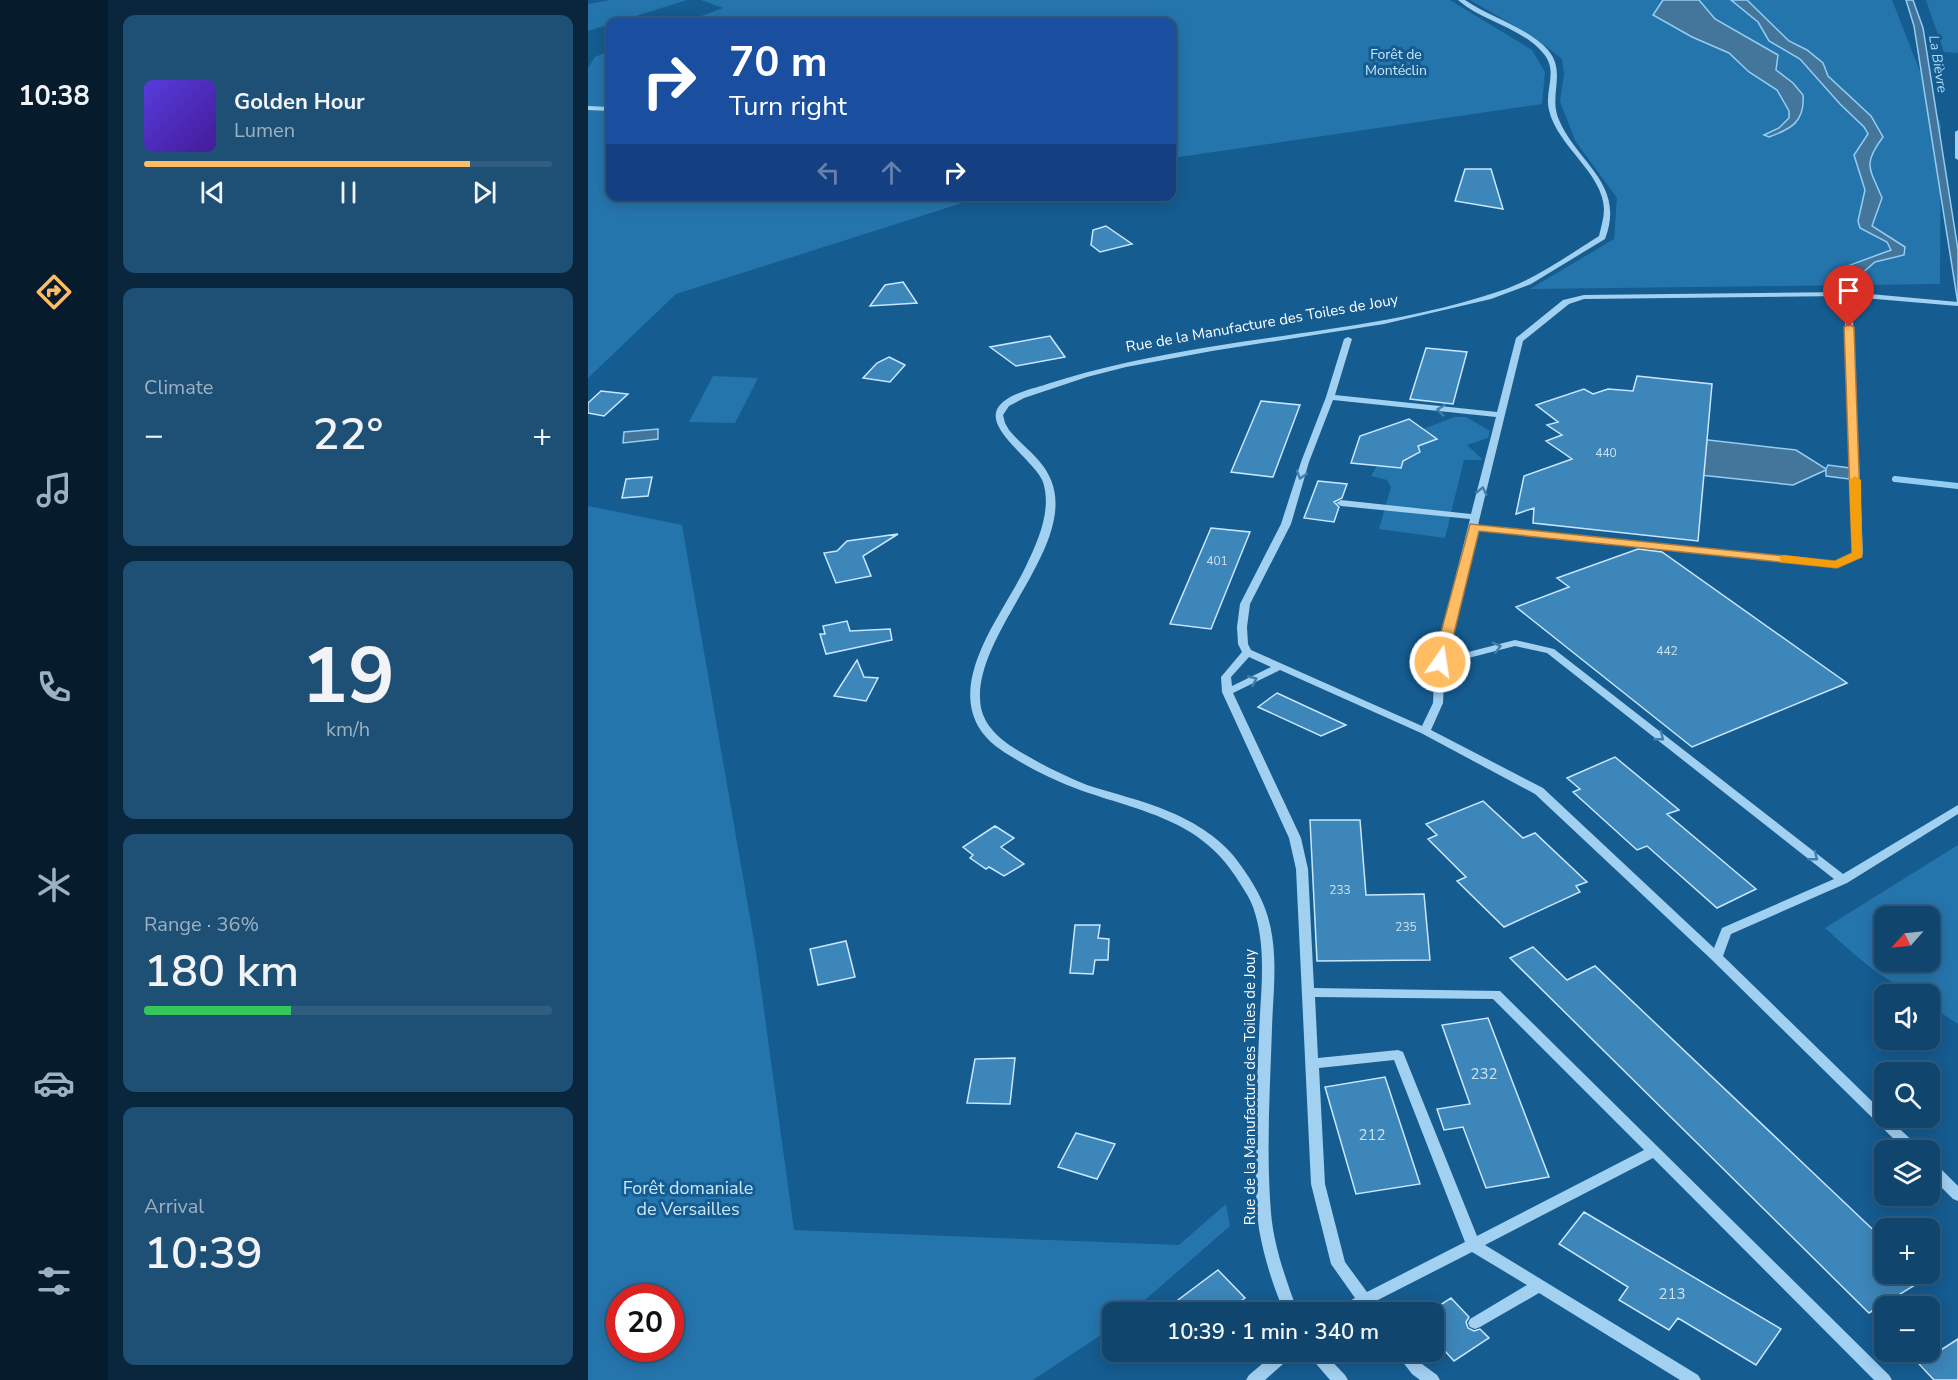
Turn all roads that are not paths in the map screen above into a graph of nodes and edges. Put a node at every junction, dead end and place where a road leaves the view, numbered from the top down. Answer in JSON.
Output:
{"nodes":[{"id":1,"x":1461,"y":0,"type":"edge"},
{"id":2,"x":588,"y":108,"type":"edge"},
{"id":3,"x":606,"y":109,"type":"edge"},
{"id":4,"x":1958,"y":132,"type":"edge"},
{"id":5,"x":1958,"y":158,"type":"edge"},
{"id":6,"x":1848,"y":294,"type":"junction"},
{"id":7,"x":1958,"y":304,"type":"edge"},
{"id":8,"x":1348,"y":339,"type":"dead end"},
{"id":9,"x":1330,"y":397,"type":"junction"},
{"id":10,"x":1500,"y":415,"type":"junction"},
{"id":11,"x":1341,"y":503,"type":"dead end"},
{"id":12,"x":1475,"y":522,"type":"junction"},
{"id":13,"x":1247,"y":652,"type":"junction"},
{"id":14,"x":1440,"y":662,"type":"junction"},
{"id":15,"x":1279,"y":667,"type":"junction"},
{"id":16,"x":1227,"y":692,"type":"junction"},
{"id":17,"x":1425,"y":730,"type":"junction"},
{"id":18,"x":1958,"y":808,"type":"edge"},
{"id":19,"x":1842,"y":880,"type":"junction"},
{"id":20,"x":1716,"y":957,"type":"junction"},
{"id":21,"x":1307,"y":992,"type":"junction"},
{"id":22,"x":1312,"y":1064,"type":"junction"},
{"id":23,"x":1903,"y":1140,"type":"edge"},
{"id":24,"x":1653,"y":1152,"type":"junction"},
{"id":25,"x":1940,"y":1178,"type":"edge"},
{"id":26,"x":1958,"y":1195,"type":"edge"},
{"id":27,"x":1473,"y":1245,"type":"junction"},
{"id":28,"x":1538,"y":1286,"type":"junction"},
{"id":29,"x":1287,"y":1302,"type":"edge"},
{"id":30,"x":1365,"y":1302,"type":"edge"},
{"id":31,"x":1377,"y":1302,"type":"edge"},
{"id":32,"x":1475,"y":1323,"type":"dead end"},
{"id":33,"x":1275,"y":1362,"type":"edge"},
{"id":34,"x":1323,"y":1362,"type":"edge"},
{"id":35,"x":1411,"y":1362,"type":"edge"},
{"id":36,"x":1254,"y":1380,"type":"edge"},
{"id":37,"x":1340,"y":1380,"type":"edge"},
{"id":38,"x":1432,"y":1380,"type":"edge"},
{"id":39,"x":1693,"y":1380,"type":"edge"},
{"id":40,"x":1884,"y":1380,"type":"edge"}],
"edges":[{"from":1,"to":29,"type":"street","name":"Rue de la Manufacture des Toiles de Jouy"},
{"from":2,"to":3,"type":"street"},
{"from":4,"to":5,"type":"street"},
{"from":6,"to":7,"type":"street"},
{"from":6,"to":10,"type":"street"},
{"from":6,"to":12,"type":"street"},
{"from":8,"to":9,"type":"street"},
{"from":10,"to":9,"type":"street","one_way":true},
{"from":9,"to":13,"type":"street","one_way":true},
{"from":12,"to":10,"type":"street","one_way":true},
{"from":11,"to":12,"type":"street"},
{"from":12,"to":14,"type":"street"},
{"from":13,"to":15,"type":"street"},
{"from":13,"to":16,"type":"street"},
{"from":14,"to":17,"type":"street"},
{"from":14,"to":19,"type":"street","one_way":true},
{"from":16,"to":15,"type":"street","one_way":true},
{"from":15,"to":17,"type":"street"},
{"from":16,"to":21,"type":"street"},
{"from":17,"to":20,"type":"street"},
{"from":18,"to":19,"type":"street"},
{"from":19,"to":20,"type":"street"},
{"from":20,"to":23,"type":"street"},
{"from":21,"to":22,"type":"street"},
{"from":21,"to":24,"type":"street"},
{"from":22,"to":27,"type":"street"},
{"from":22,"to":30,"type":"street"},
{"from":24,"to":27,"type":"street"},
{"from":24,"to":40,"type":"street"},
{"from":25,"to":26,"type":"street"},
{"from":27,"to":28,"type":"street"},
{"from":27,"to":31,"type":"street"},
{"from":28,"to":32,"type":"street"},
{"from":28,"to":39,"type":"street"},
{"from":33,"to":36,"type":"street"},
{"from":34,"to":37,"type":"street"},
{"from":35,"to":38,"type":"street"}]}
